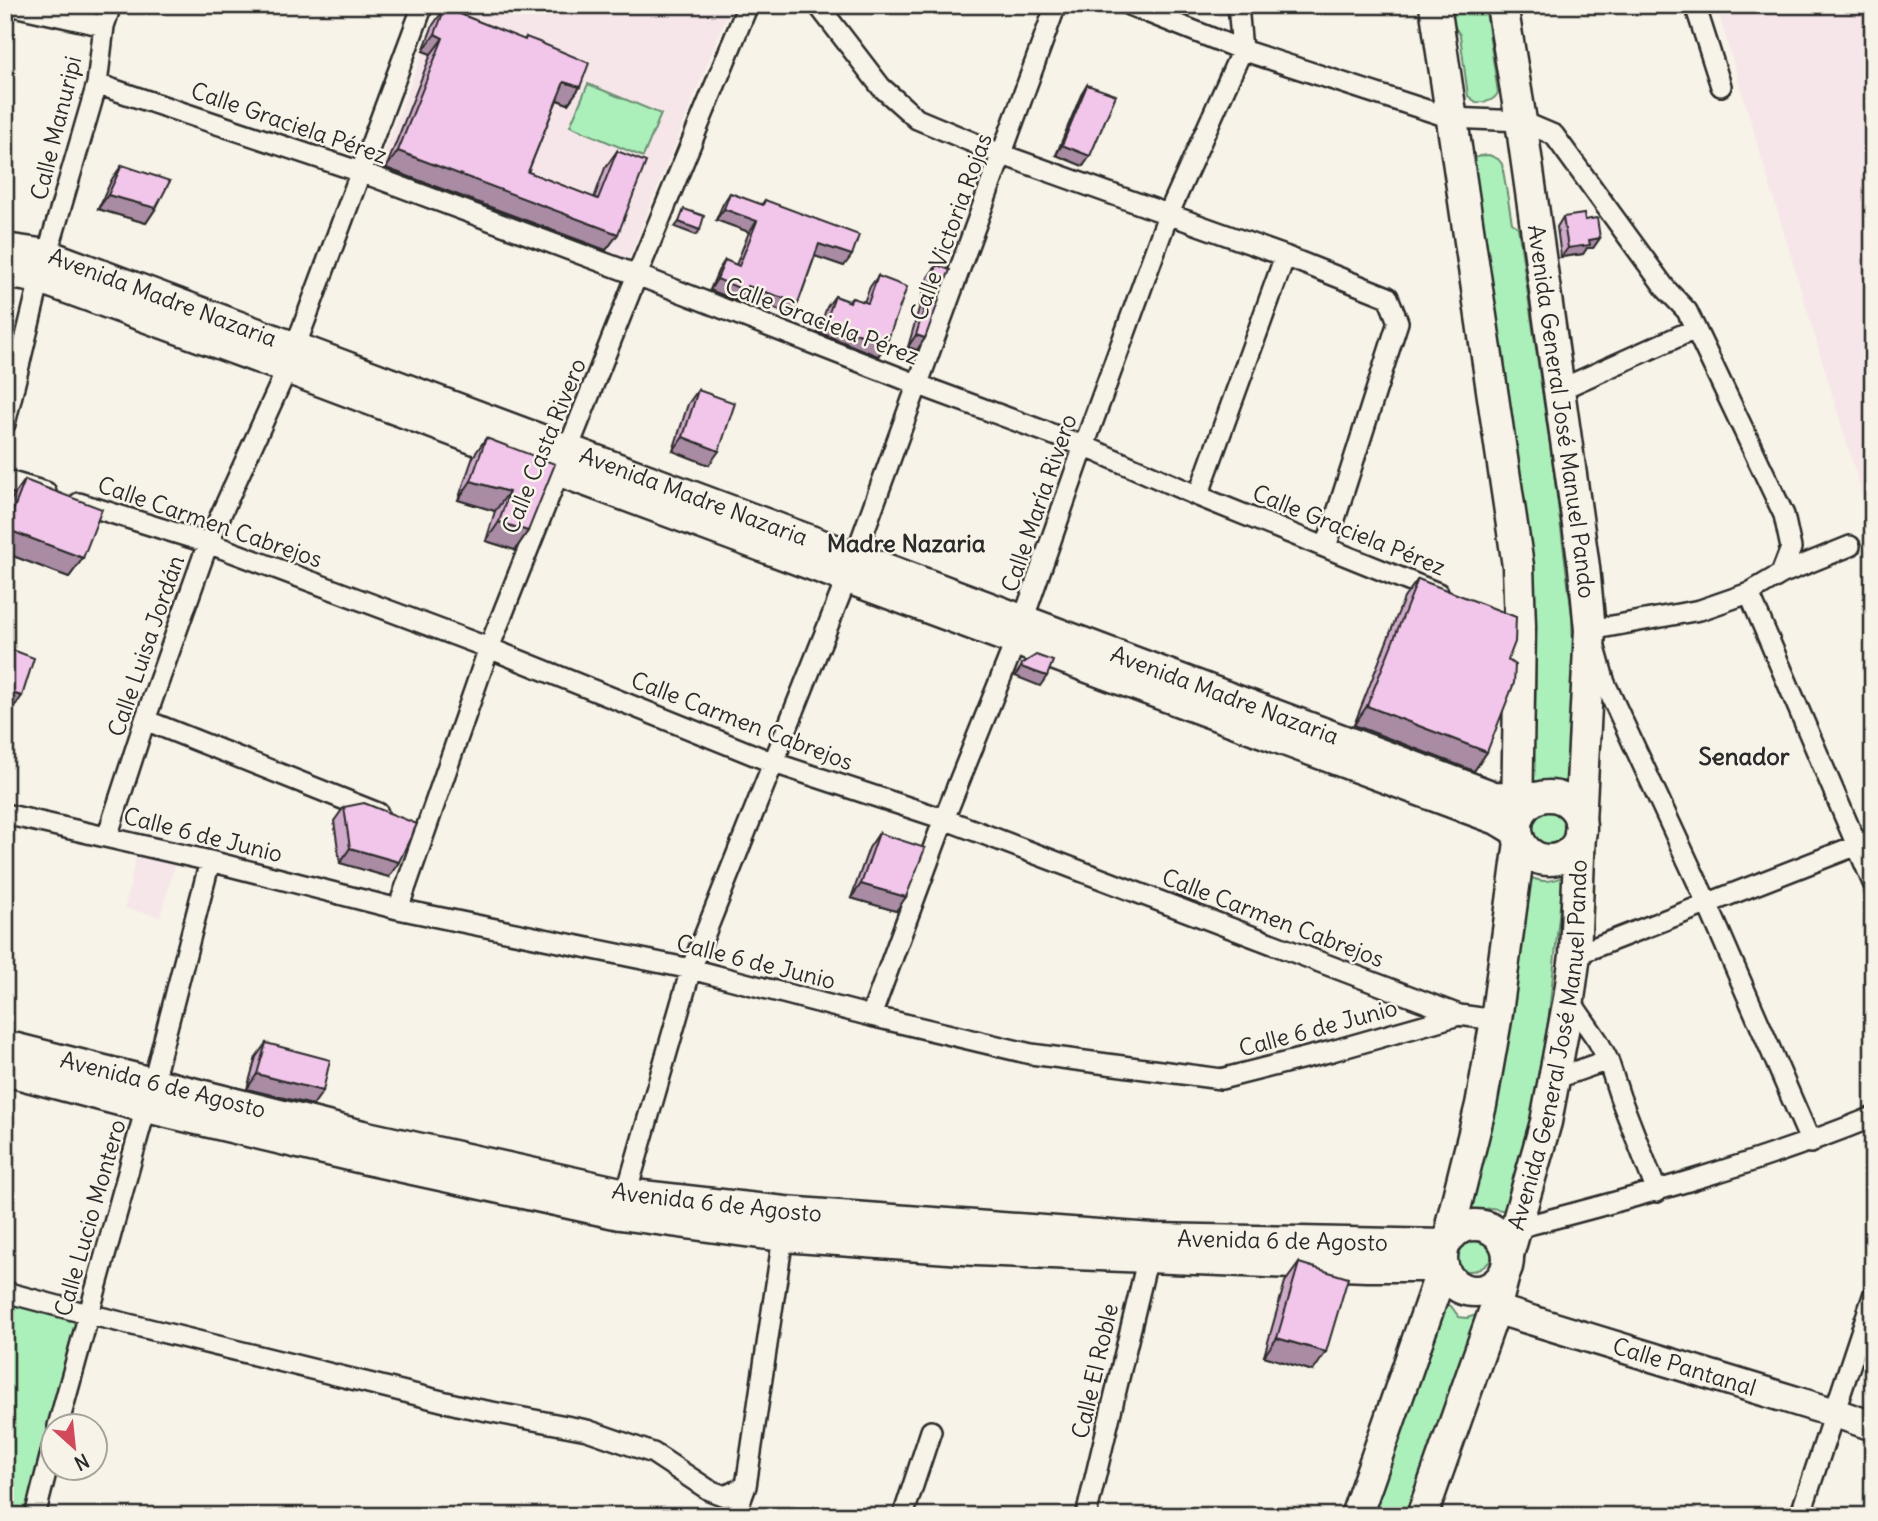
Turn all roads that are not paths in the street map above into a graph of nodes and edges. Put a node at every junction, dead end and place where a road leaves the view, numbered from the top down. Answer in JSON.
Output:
{"nodes":[{"id":1,"x":9,"y":5,"type":"edge"},
{"id":2,"x":111,"y":5,"type":"edge"},
{"id":3,"x":423,"y":5,"type":"edge"},
{"id":4,"x":748,"y":5,"type":"edge"},
{"id":5,"x":818,"y":5,"type":"edge"},
{"id":6,"x":1056,"y":5,"type":"edge"},
{"id":7,"x":1129,"y":5,"type":"edge"},
{"id":8,"x":1238,"y":5,"type":"edge"},
{"id":9,"x":1434,"y":5,"type":"edge"},
{"id":10,"x":1502,"y":5,"type":"edge"},
{"id":11,"x":1695,"y":5,"type":"edge"},
{"id":12,"x":104,"y":26,"type":"junction"},
{"id":13,"x":1242,"y":50,"type":"junction"},
{"id":14,"x":97,"y":84,"type":"junction"},
{"id":15,"x":1721,"y":86,"type":"dead end"},
{"id":16,"x":1451,"y":118,"type":"junction"},
{"id":17,"x":1521,"y":121,"type":"junction"},
{"id":18,"x":1003,"y":155,"type":"junction"},
{"id":19,"x":361,"y":172,"type":"junction"},
{"id":20,"x":1168,"y":215,"type":"junction"},
{"id":21,"x":5,"y":248,"type":"edge"},
{"id":22,"x":1284,"y":256,"type":"junction"},
{"id":23,"x":44,"y":267,"type":"junction"},
{"id":24,"x":5,"y":273,"type":"edge"},
{"id":25,"x":637,"y":275,"type":"junction"},
{"id":26,"x":1695,"y":329,"type":"junction"},
{"id":27,"x":291,"y":358,"type":"junction"},
{"id":28,"x":919,"y":385,"type":"junction"},
{"id":29,"x":1559,"y":390,"type":"junction"},
{"id":30,"x":5,"y":424,"type":"edge"},
{"id":31,"x":1084,"y":446,"type":"junction"},
{"id":32,"x":564,"y":461,"type":"junction"},
{"id":33,"x":5,"y":480,"type":"edge"},
{"id":34,"x":1198,"y":496,"type":"junction"},
{"id":35,"x":208,"y":543,"type":"junction"},
{"id":36,"x":1850,"y":546,"type":"dead end"},
{"id":37,"x":1326,"y":547,"type":"junction"},
{"id":38,"x":851,"y":568,"type":"junction"},
{"id":39,"x":1781,"y":574,"type":"junction"},
{"id":40,"x":1749,"y":593,"type":"junction"},
{"id":41,"x":1455,"y":600,"type":"edge"},
{"id":42,"x":1590,"y":630,"type":"junction"},
{"id":43,"x":1020,"y":631,"type":"junction"},
{"id":44,"x":489,"y":648,"type":"junction"},
{"id":45,"x":145,"y":720,"type":"junction"},
{"id":46,"x":774,"y":763,"type":"junction"},
{"id":47,"x":5,"y":814,"type":"edge"},
{"id":48,"x":1522,"y":818,"type":"junction"},
{"id":49,"x":944,"y":819,"type":"junction"},
{"id":50,"x":412,"y":827,"type":"junction"},
{"id":51,"x":1580,"y":827,"type":"junction"},
{"id":52,"x":107,"y":836,"type":"junction"},
{"id":53,"x":1865,"y":842,"type":"edge"},
{"id":54,"x":210,"y":860,"type":"junction"},
{"id":55,"x":1873,"y":883,"type":"edge"},
{"id":56,"x":1707,"y":903,"type":"junction"},
{"id":57,"x":398,"y":909,"type":"junction"},
{"id":58,"x":1575,"y":955,"type":"junction"},
{"id":59,"x":691,"y":970,"type":"junction"},
{"id":60,"x":1569,"y":999,"type":"junction"},
{"id":61,"x":1458,"y":1015,"type":"junction"},
{"id":62,"x":871,"y":1016,"type":"junction"},
{"id":63,"x":1496,"y":1020,"type":"junction"},
{"id":64,"x":5,"y":1045,"type":"edge"},
{"id":65,"x":1608,"y":1060,"type":"junction"},
{"id":66,"x":5,"y":1071,"type":"edge"},
{"id":67,"x":1553,"y":1079,"type":"junction"},
{"id":68,"x":150,"y":1095,"type":"junction"},
{"id":69,"x":1873,"y":1117,"type":"edge"},
{"id":70,"x":1811,"y":1143,"type":"junction"},
{"id":71,"x":1657,"y":1192,"type":"junction"},
{"id":72,"x":623,"y":1204,"type":"junction"},
{"id":73,"x":783,"y":1237,"type":"junction"},
{"id":74,"x":1506,"y":1247,"type":"junction"},
{"id":75,"x":1149,"y":1249,"type":"junction"},
{"id":76,"x":1447,"y":1249,"type":"junction"},
{"id":77,"x":5,"y":1292,"type":"edge"},
{"id":78,"x":1873,"y":1296,"type":"edge"},
{"id":79,"x":1486,"y":1300,"type":"junction"},
{"id":80,"x":88,"y":1314,"type":"junction"},
{"id":81,"x":62,"y":1412,"type":"edge"},
{"id":82,"x":1835,"y":1413,"type":"junction"},
{"id":83,"x":1873,"y":1426,"type":"edge"},
{"id":84,"x":931,"y":1431,"type":"dead end"},
{"id":85,"x":44,"y":1482,"type":"edge"},
{"id":86,"x":746,"y":1486,"type":"junction"},
{"id":87,"x":35,"y":1516,"type":"edge"},
{"id":88,"x":735,"y":1516,"type":"edge"},
{"id":89,"x":903,"y":1516,"type":"edge"},
{"id":90,"x":1086,"y":1516,"type":"edge"},
{"id":91,"x":1356,"y":1516,"type":"edge"},
{"id":92,"x":1422,"y":1516,"type":"edge"},
{"id":93,"x":1800,"y":1516,"type":"edge"}],
"edges":[{"from":1,"to":12,"type":"street"},
{"from":2,"to":12,"type":"street","name":"Calle Manuripi"},
{"from":3,"to":19,"type":"street","name":"Calle Luisa Jordán"},
{"from":4,"to":25,"type":"street","name":"Calle Casta Rivero"},
{"from":5,"to":18,"type":"street"},
{"from":6,"to":18,"type":"street","name":"Calle Victoria Rojas"},
{"from":7,"to":13,"type":"street"},
{"from":8,"to":13,"type":"street","name":"Calle María Rivero"},
{"from":9,"to":16,"type":"main road"},
{"from":10,"to":17,"type":"main road","name":"Avenida General José Manuel Pando"},
{"from":11,"to":15,"type":"street"},
{"from":12,"to":14,"type":"street","name":"Calle Manuripi"},
{"from":13,"to":16,"type":"street"},
{"from":13,"to":20,"type":"street","name":"Calle María Rivero"},
{"from":14,"to":19,"type":"street","name":"Calle Graciela Pérez"},
{"from":14,"to":23,"type":"street","name":"Calle Manuripi"},
{"from":16,"to":17,"type":"street"},
{"from":16,"to":48,"type":"main road"},
{"from":17,"to":26,"type":"street"},
{"from":17,"to":29,"type":"main road","name":"Avenida General José Manuel Pando"},
{"from":18,"to":20,"type":"street"},
{"from":18,"to":28,"type":"street","name":"Calle Victoria Rojas"},
{"from":19,"to":25,"type":"street","name":"Calle Graciela Pérez"},
{"from":19,"to":27,"type":"street","name":"Calle Luisa Jordán"},
{"from":20,"to":22,"type":"street"},
{"from":20,"to":31,"type":"street","name":"Calle María Rivero"},
{"from":21,"to":23,"type":"main road","name":"Avenida Madre Nazaria"},
{"from":22,"to":34,"type":"street"},
{"from":22,"to":37,"type":"street"},
{"from":23,"to":24,"type":"main road","name":"Avenida Madre Nazaria"},
{"from":23,"to":27,"type":"main road","name":"Avenida Madre Nazaria"},
{"from":23,"to":30,"type":"street","name":"Calle Manuripi"},
{"from":25,"to":28,"type":"street","name":"Calle Graciela Pérez"},
{"from":25,"to":32,"type":"street","name":"Calle Casta Rivero"},
{"from":26,"to":29,"type":"street"},
{"from":26,"to":39,"type":"street"},
{"from":27,"to":32,"type":"main road","name":"Avenida Madre Nazaria"},
{"from":27,"to":35,"type":"street","name":"Calle Luisa Jordán"},
{"from":28,"to":31,"type":"street","name":"Calle Graciela Pérez"},
{"from":28,"to":38,"type":"street","name":"Calle Victoria Rojas"},
{"from":29,"to":42,"type":"main road","name":"Avenida General José Manuel Pando"},
{"from":31,"to":34,"type":"street","name":"Calle Graciela Pérez"},
{"from":31,"to":43,"type":"street","name":"Calle María Rivero"},
{"from":32,"to":38,"type":"main road","name":"Avenida Madre Nazaria"},
{"from":32,"to":44,"type":"street","name":"Calle Casta Rivero"},
{"from":33,"to":35,"type":"street","name":"Calle Carmen Cabrejos"},
{"from":34,"to":37,"type":"street","name":"Calle Graciela Pérez"},
{"from":35,"to":44,"type":"street","name":"Calle Carmen Cabrejos"},
{"from":35,"to":45,"type":"street","name":"Calle Luisa Jordán"},
{"from":36,"to":39,"type":"street"},
{"from":37,"to":41,"type":"street","name":"Calle Graciela Pérez"},
{"from":38,"to":43,"type":"main road","name":"Avenida Madre Nazaria"},
{"from":38,"to":46,"type":"street","name":"Calle Victoria Rojas"},
{"from":39,"to":40,"type":"street"},
{"from":40,"to":42,"type":"street"},
{"from":40,"to":53,"type":"street"},
{"from":42,"to":51,"type":"main road","name":"Avenida General José Manuel Pando"},
{"from":42,"to":56,"type":"street"},
{"from":43,"to":48,"type":"main road","name":"Avenida Madre Nazaria"},
{"from":43,"to":49,"type":"street","name":"Calle María Rivero"},
{"from":44,"to":46,"type":"street","name":"Calle Carmen Cabrejos"},
{"from":44,"to":50,"type":"street","name":"Calle Casta Rivero"},
{"from":45,"to":50,"type":"street"},
{"from":45,"to":52,"type":"street","name":"Calle Luisa Jordán"},
{"from":46,"to":49,"type":"street","name":"Calle Carmen Cabrejos"},
{"from":46,"to":59,"type":"street","name":"Calle Victoria Rojas"},
{"from":47,"to":52,"type":"street","name":"Calle 6 de Junio"},
{"from":48,"to":51,"type":"main road"},
{"from":48,"to":51,"type":"main road"},
{"from":48,"to":63,"type":"main road"},
{"from":49,"to":61,"type":"street","name":"Calle Carmen Cabrejos"},
{"from":49,"to":62,"type":"street","name":"Calle María Rivero"},
{"from":50,"to":57,"type":"street","name":"Calle Casta Rivero"},
{"from":51,"to":58,"type":"main road","name":"Avenida General José Manuel Pando"},
{"from":52,"to":54,"type":"street","name":"Calle 6 de Junio"},
{"from":53,"to":55,"type":"street"},
{"from":53,"to":56,"type":"street"},
{"from":54,"to":57,"type":"street","name":"Calle 6 de Junio"},
{"from":54,"to":68,"type":"street","name":"Calle Lucio Montero"},
{"from":56,"to":58,"type":"street"},
{"from":56,"to":70,"type":"street"},
{"from":57,"to":59,"type":"street","name":"Calle 6 de Junio"},
{"from":58,"to":60,"type":"main road","name":"Avenida General José Manuel Pando"},
{"from":59,"to":62,"type":"street","name":"Calle 6 de Junio"},
{"from":59,"to":72,"type":"street","name":"Calle Victoria Rojas"},
{"from":60,"to":65,"type":"street"},
{"from":60,"to":67,"type":"main road","name":"Avenida General José Manuel Pando"},
{"from":61,"to":62,"type":"street","name":"Calle 6 de Junio"},
{"from":61,"to":63,"type":"street","name":"Calle 6 de Junio"},
{"from":63,"to":76,"type":"main road"},
{"from":64,"to":68,"type":"main road","name":"Avenida 6 de Agosto"},
{"from":65,"to":67,"type":"street"},
{"from":65,"to":71,"type":"street"},
{"from":66,"to":68,"type":"main road","name":"Avenida 6 de Agosto"},
{"from":67,"to":74,"type":"main road","name":"Avenida General José Manuel Pando"},
{"from":68,"to":72,"type":"main road","name":"Avenida 6 de Agosto"},
{"from":68,"to":80,"type":"street","name":"Calle Lucio Montero"},
{"from":69,"to":70,"type":"street"},
{"from":70,"to":71,"type":"street"},
{"from":71,"to":74,"type":"street"},
{"from":72,"to":73,"type":"main road","name":"Avenida 6 de Agosto"},
{"from":72,"to":75,"type":"main road","name":"Avenida 6 de Agosto"},
{"from":73,"to":75,"type":"main road","name":"Avenida 6 de Agosto"},
{"from":73,"to":86,"type":"street"},
{"from":74,"to":76,"type":"main road"},
{"from":74,"to":79,"type":"main road","name":"Avenida General José Manuel Pando"},
{"from":75,"to":76,"type":"main road","name":"Avenida 6 de Agosto"},
{"from":75,"to":90,"type":"street","name":"Calle El Roble"},
{"from":76,"to":79,"type":"main road"},
{"from":76,"to":91,"type":"main road"},
{"from":77,"to":80,"type":"street"},
{"from":78,"to":82,"type":"street"},
{"from":79,"to":82,"type":"main road","name":"Calle Pantanal"},
{"from":79,"to":92,"type":"main road","name":"Avenida General José Manuel Pando"},
{"from":80,"to":81,"type":"street","name":"Calle Lucio Montero"},
{"from":80,"to":86,"type":"street"},
{"from":82,"to":83,"type":"main road","name":"Calle Pantanal"},
{"from":82,"to":93,"type":"street"},
{"from":84,"to":89,"type":"street"},
{"from":85,"to":87,"type":"street"},
{"from":86,"to":88,"type":"street"}]}
